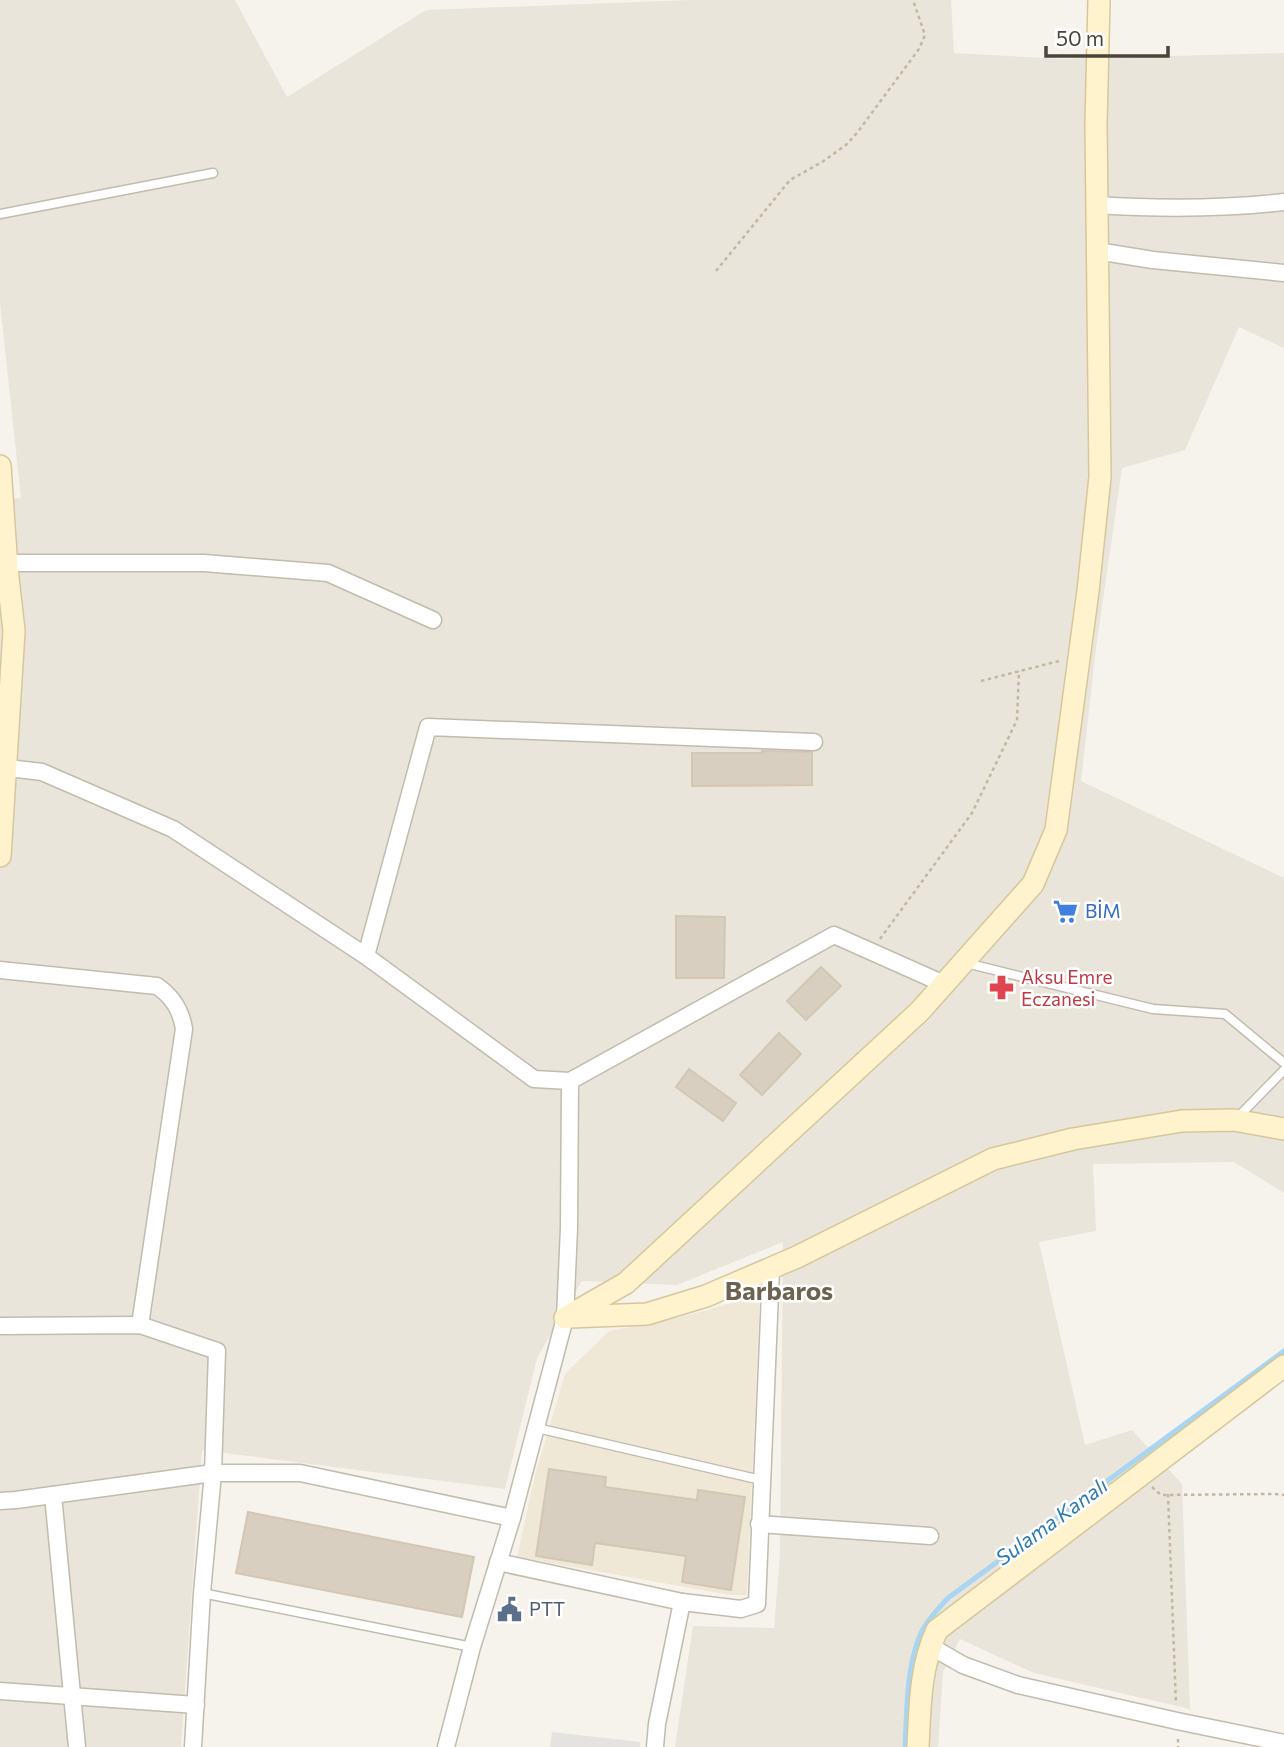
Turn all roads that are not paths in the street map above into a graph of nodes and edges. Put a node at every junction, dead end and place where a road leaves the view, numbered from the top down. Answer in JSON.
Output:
{"nodes":[{"id":1,"x":1099,"y":0,"type":"edge"},
{"id":2,"x":213,"y":173,"type":"dead end"},
{"id":3,"x":1284,"y":202,"type":"edge"},
{"id":4,"x":1097,"y":205,"type":"junction"},
{"id":5,"x":0,"y":214,"type":"edge"},
{"id":6,"x":1097,"y":251,"type":"junction"},
{"id":7,"x":1284,"y":273,"type":"edge"},
{"id":8,"x":0,"y":466,"type":"edge"},
{"id":9,"x":1,"y":490,"type":"edge"},
{"id":10,"x":6,"y":566,"type":"junction"},
{"id":11,"x":433,"y":620,"type":"dead end"},
{"id":12,"x":0,"y":622,"type":"edge"},
{"id":13,"x":814,"y":741,"type":"dead end"},
{"id":14,"x":3,"y":767,"type":"edge"},
{"id":15,"x":0,"y":856,"type":"edge"},
{"id":16,"x":366,"y":956,"type":"junction"},
{"id":17,"x":963,"y":962,"type":"junction"},
{"id":18,"x":0,"y":970,"type":"edge"},
{"id":19,"x":944,"y":984,"type":"junction"},
{"id":20,"x":1284,"y":1063,"type":"edge"},
{"id":21,"x":1284,"y":1070,"type":"edge"},
{"id":22,"x":570,"y":1081,"type":"junction"},
{"id":23,"x":1234,"y":1121,"type":"junction"},
{"id":24,"x":1284,"y":1129,"type":"edge"},
{"id":25,"x":771,"y":1269,"type":"junction"},
{"id":26,"x":565,"y":1318,"type":"junction"},
{"id":27,"x":140,"y":1325,"type":"junction"},
{"id":28,"x":0,"y":1326,"type":"edge"},
{"id":29,"x":1284,"y":1366,"type":"edge"},
{"id":30,"x":537,"y":1428,"type":"junction"},
{"id":31,"x":213,"y":1473,"type":"junction"},
{"id":32,"x":761,"y":1480,"type":"junction"},
{"id":33,"x":53,"y":1495,"type":"junction"},
{"id":34,"x":0,"y":1501,"type":"edge"},
{"id":35,"x":512,"y":1518,"type":"junction"},
{"id":36,"x":759,"y":1524,"type":"junction"},
{"id":37,"x":930,"y":1536,"type":"dead end"},
{"id":38,"x":498,"y":1562,"type":"junction"},
{"id":39,"x":202,"y":1592,"type":"junction"},
{"id":40,"x":682,"y":1602,"type":"junction"},
{"id":41,"x":930,"y":1646,"type":"junction"},
{"id":42,"x":472,"y":1647,"type":"junction"},
{"id":43,"x":0,"y":1691,"type":"edge"},
{"id":44,"x":72,"y":1696,"type":"junction"},
{"id":45,"x":196,"y":1705,"type":"junction"},
{"id":46,"x":1284,"y":1743,"type":"edge"},
{"id":47,"x":77,"y":1747,"type":"edge"},
{"id":48,"x":193,"y":1747,"type":"edge"},
{"id":49,"x":446,"y":1747,"type":"edge"},
{"id":50,"x":655,"y":1747,"type":"edge"},
{"id":51,"x":918,"y":1747,"type":"edge"}],
"edges":[{"from":1,"to":4,"type":"street"},
{"from":2,"to":5,"type":"lane"},
{"from":3,"to":4,"type":"street"},
{"from":4,"to":6,"type":"street"},
{"from":6,"to":7,"type":"street"},
{"from":6,"to":17,"type":"street"},
{"from":8,"to":9,"type":"street"},
{"from":9,"to":10,"type":"street"},
{"from":10,"to":11,"type":"street"},
{"from":10,"to":12,"type":"street"},
{"from":10,"to":14,"type":"street"},
{"from":13,"to":16,"type":"street"},
{"from":14,"to":15,"type":"street"},
{"from":14,"to":16,"type":"street"},
{"from":16,"to":22,"type":"street"},
{"from":17,"to":19,"type":"street"},
{"from":17,"to":20,"type":"lane"},
{"from":18,"to":27,"type":"street"},
{"from":19,"to":22,"type":"street"},
{"from":19,"to":26,"type":"street"},
{"from":21,"to":23,"type":"lane"},
{"from":22,"to":26,"type":"street"},
{"from":23,"to":24,"type":"street"},
{"from":23,"to":25,"type":"street"},
{"from":25,"to":26,"type":"street"},
{"from":25,"to":32,"type":"street"},
{"from":26,"to":30,"type":"street"},
{"from":27,"to":28,"type":"street"},
{"from":27,"to":31,"type":"street"},
{"from":29,"to":41,"type":"street"},
{"from":30,"to":32,"type":"lane"},
{"from":30,"to":35,"type":"street"},
{"from":31,"to":33,"type":"street"},
{"from":31,"to":35,"type":"street"},
{"from":31,"to":39,"type":"street"},
{"from":32,"to":36,"type":"street"},
{"from":33,"to":34,"type":"street"},
{"from":33,"to":44,"type":"street"},
{"from":35,"to":38,"type":"street"},
{"from":36,"to":37,"type":"street"},
{"from":36,"to":40,"type":"street"},
{"from":38,"to":40,"type":"street"},
{"from":38,"to":42,"type":"street"},
{"from":39,"to":42,"type":"lane"},
{"from":39,"to":45,"type":"street"},
{"from":40,"to":50,"type":"street"},
{"from":41,"to":46,"type":"street"},
{"from":41,"to":51,"type":"street"},
{"from":42,"to":49,"type":"street"},
{"from":43,"to":44,"type":"street"},
{"from":44,"to":45,"type":"street"},
{"from":44,"to":47,"type":"street"},
{"from":45,"to":48,"type":"street"}]}
